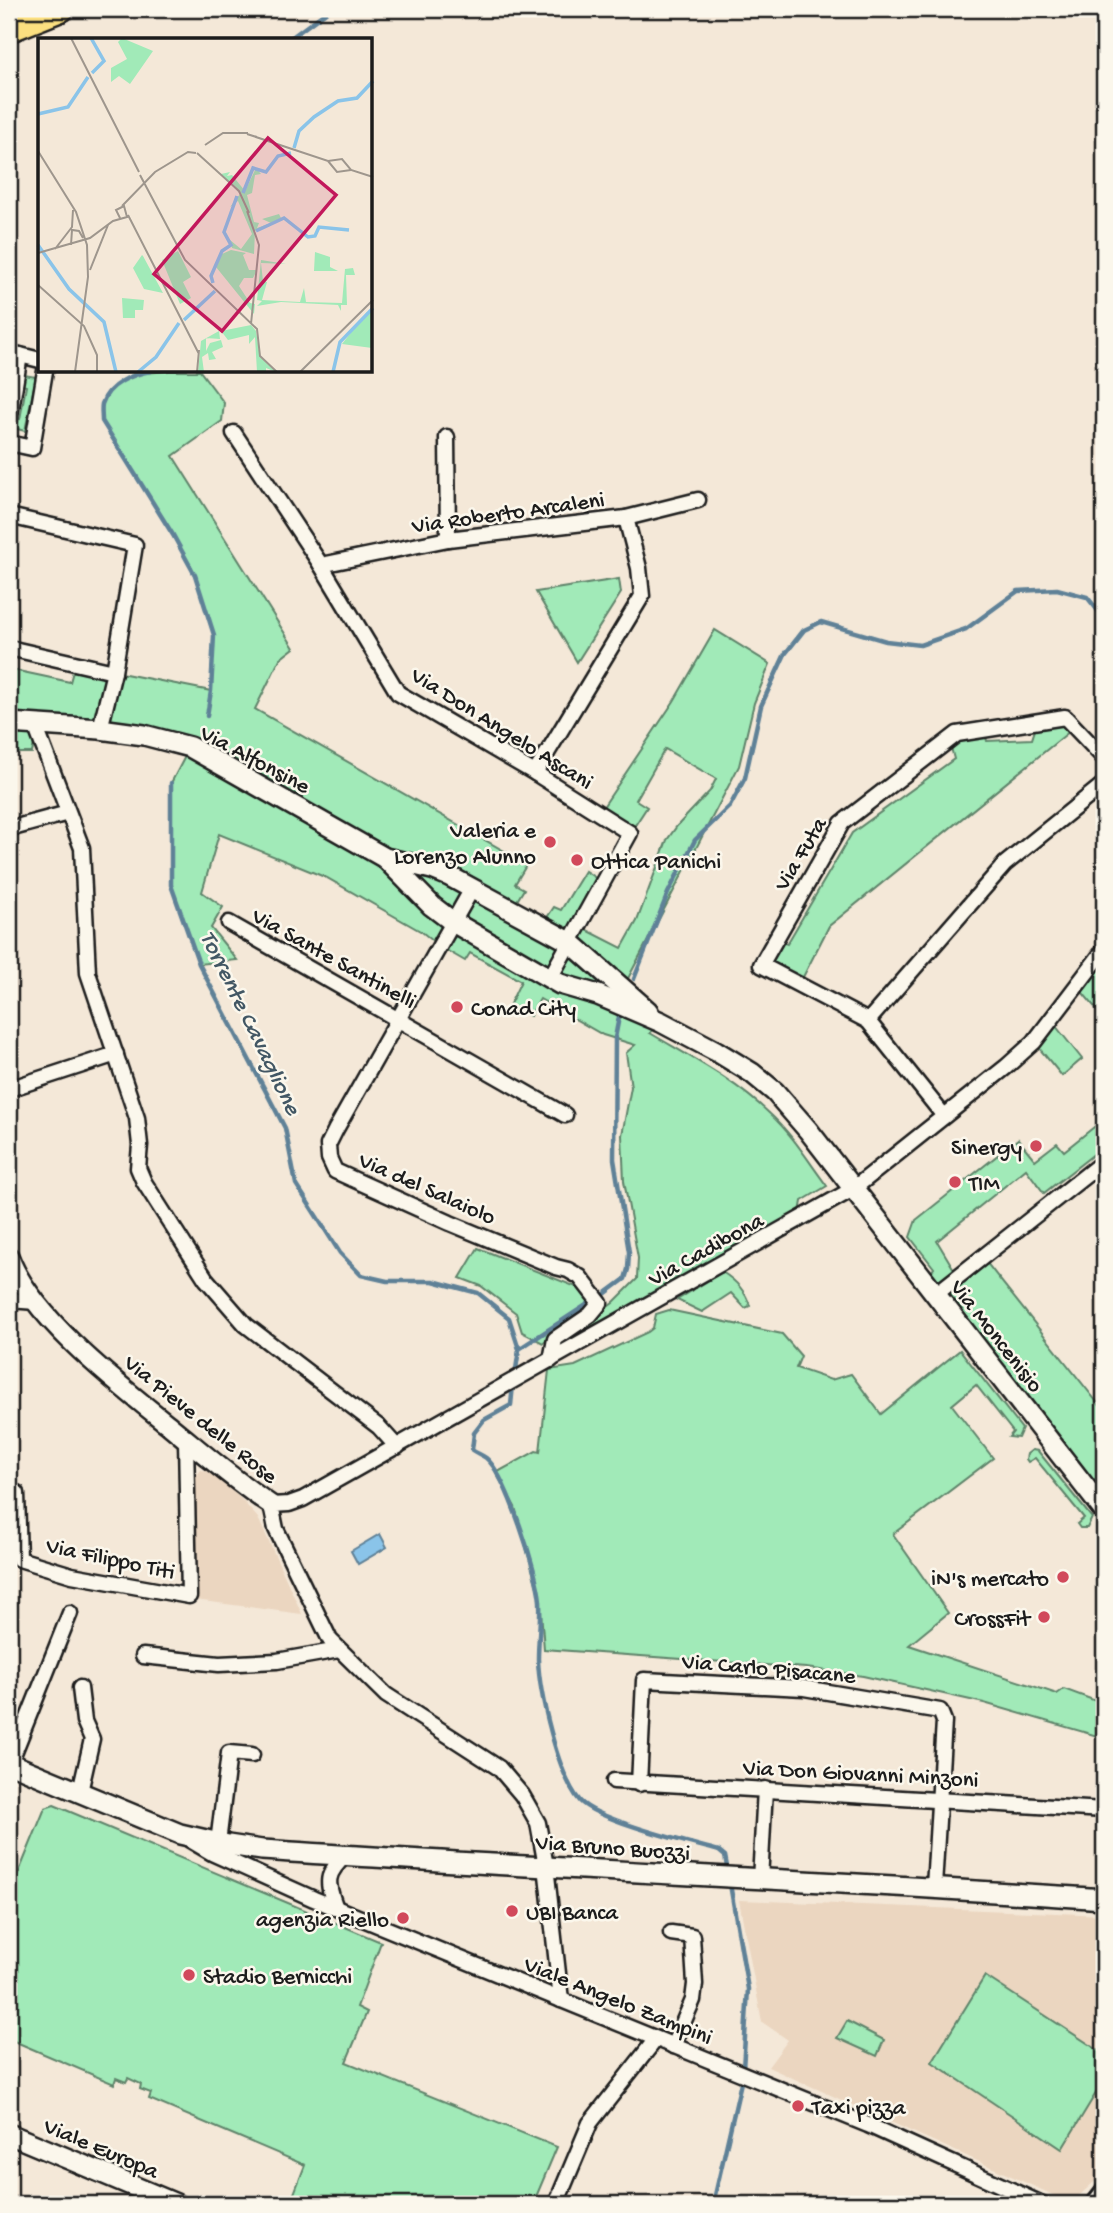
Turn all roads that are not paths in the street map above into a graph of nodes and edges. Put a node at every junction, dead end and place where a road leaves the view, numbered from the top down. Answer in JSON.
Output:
{"nodes":[{"id":1,"x":62,"y":9,"type":"edge"},
{"id":2,"x":9,"y":30,"type":"edge"},
{"id":3,"x":14,"y":354,"type":"edge"},
{"id":4,"x":38,"y":359,"type":"edge"},
{"id":5,"x":46,"y":373,"type":"edge"},
{"id":6,"x":9,"y":421,"type":"edge"},
{"id":7,"x":234,"y":433,"type":"dead end"},
{"id":8,"x":447,"y":437,"type":"dead end"},
{"id":9,"x":9,"y":443,"type":"edge"},
{"id":10,"x":698,"y":500,"type":"dead end"},
{"id":11,"x":9,"y":516,"type":"edge"},
{"id":12,"x":626,"y":518,"type":"junction"},
{"id":13,"x":448,"y":539,"type":"junction"},
{"id":14,"x":321,"y":565,"type":"junction"},
{"id":15,"x":9,"y":648,"type":"edge"},
{"id":16,"x":114,"y":672,"type":"junction"},
{"id":17,"x":9,"y":723,"type":"edge"},
{"id":18,"x":35,"y":725,"type":"junction"},
{"id":19,"x":100,"y":729,"type":"junction"},
{"id":20,"x":1104,"y":758,"type":"edge"},
{"id":21,"x":535,"y":773,"type":"junction"},
{"id":22,"x":1104,"y":784,"type":"edge"},
{"id":23,"x":68,"y":813,"type":"junction"},
{"id":24,"x":9,"y":829,"type":"edge"},
{"id":25,"x":385,"y":858,"type":"junction"},
{"id":26,"x":473,"y":887,"type":"junction"},
{"id":27,"x":453,"y":922,"type":"junction"},
{"id":28,"x":229,"y":923,"type":"dead end"},
{"id":29,"x":570,"y":942,"type":"junction"},
{"id":30,"x":1104,"y":950,"type":"edge"},
{"id":31,"x":551,"y":978,"type":"junction"},
{"id":32,"x":398,"y":1018,"type":"junction"},
{"id":33,"x":868,"y":1021,"type":"junction"},
{"id":34,"x":661,"y":1022,"type":"junction"},
{"id":35,"x":116,"y":1055,"type":"junction"},
{"id":36,"x":9,"y":1089,"type":"edge"},
{"id":37,"x":565,"y":1115,"type":"dead end"},
{"id":38,"x":944,"y":1116,"type":"junction"},
{"id":39,"x":1104,"y":1161,"type":"edge"},
{"id":40,"x":853,"y":1189,"type":"junction"},
{"id":41,"x":9,"y":1257,"type":"edge"},
{"id":42,"x":936,"y":1294,"type":"junction"},
{"id":43,"x":9,"y":1300,"type":"edge"},
{"id":44,"x":36,"y":1302,"type":"junction"},
{"id":45,"x":551,"y":1360,"type":"junction"},
{"id":46,"x":186,"y":1440,"type":"junction"},
{"id":47,"x":397,"y":1447,"type":"junction"},
{"id":48,"x":17,"y":1493,"type":"dead end"},
{"id":49,"x":271,"y":1504,"type":"junction"},
{"id":50,"x":1104,"y":1511,"type":"edge"},
{"id":51,"x":70,"y":1613,"type":"dead end"},
{"id":52,"x":339,"y":1650,"type":"junction"},
{"id":53,"x":143,"y":1656,"type":"dead end"},
{"id":54,"x":80,"y":1688,"type":"dead end"},
{"id":55,"x":252,"y":1755,"type":"dead end"},
{"id":56,"x":9,"y":1763,"type":"edge"},
{"id":57,"x":614,"y":1781,"type":"dead end"},
{"id":58,"x":639,"y":1784,"type":"junction"},
{"id":59,"x":765,"y":1789,"type":"junction"},
{"id":60,"x":80,"y":1792,"type":"junction"},
{"id":61,"x":939,"y":1799,"type":"junction"},
{"id":62,"x":1104,"y":1810,"type":"edge"},
{"id":63,"x":180,"y":1834,"type":"junction"},
{"id":64,"x":219,"y":1843,"type":"junction"},
{"id":65,"x":346,"y":1855,"type":"junction"},
{"id":66,"x":546,"y":1866,"type":"junction"},
{"id":67,"x":752,"y":1880,"type":"junction"},
{"id":68,"x":934,"y":1887,"type":"junction"},
{"id":69,"x":1104,"y":1899,"type":"edge"},
{"id":70,"x":336,"y":1908,"type":"junction"},
{"id":71,"x":671,"y":1933,"type":"dead end"},
{"id":72,"x":561,"y":2000,"type":"junction"},
{"id":73,"x":656,"y":2039,"type":"junction"},
{"id":74,"x":673,"y":2046,"type":"junction"},
{"id":75,"x":9,"y":2134,"type":"edge"},
{"id":76,"x":1104,"y":2190,"type":"edge"},
{"id":77,"x":176,"y":2204,"type":"edge"},
{"id":78,"x":556,"y":2204,"type":"edge"},
{"id":79,"x":1042,"y":2204,"type":"edge"},
{"id":80,"x":1093,"y":2204,"type":"edge"}],
"edges":[{"from":1,"to":2,"type":"main road"},
{"from":3,"to":4,"type":"street"},
{"from":3,"to":6,"type":"street"},
{"from":5,"to":9,"type":"street"},
{"from":7,"to":14,"type":"street","name":"Via Don Angelo Ascani"},
{"from":8,"to":13,"type":"street"},
{"from":10,"to":12,"type":"street"},
{"from":11,"to":16,"type":"street"},
{"from":12,"to":13,"type":"street","name":"Via Roberto Arcaleni"},
{"from":12,"to":21,"type":"street","name":"Via Roberto Arcaleni"},
{"from":13,"to":14,"type":"street","name":"Via Roberto Arcaleni"},
{"from":14,"to":21,"type":"street","name":"Via Don Angelo Ascani"},
{"from":15,"to":16,"type":"street"},
{"from":16,"to":19,"type":"street"},
{"from":17,"to":18,"type":"main road","name":"Via Alfonsine"},
{"from":18,"to":19,"type":"main road","name":"Via Alfonsine"},
{"from":18,"to":23,"type":"street"},
{"from":19,"to":25,"type":"main road","name":"Via Alfonsine"},
{"from":20,"to":33,"type":"street","name":"Via Futa"},
{"from":21,"to":29,"type":"street","name":"Via Don Angelo Ascani"},
{"from":22,"to":33,"type":"street"},
{"from":23,"to":24,"type":"street"},
{"from":23,"to":35,"type":"street"},
{"from":25,"to":26,"type":"main road","name":"Via Alfonsine"},
{"from":25,"to":27,"type":"main road","name":"Via Alfonsine"},
{"from":26,"to":27,"type":"street","name":"Via del Salaiolo"},
{"from":26,"to":29,"type":"main road","name":"Via Alfonsine"},
{"from":27,"to":31,"type":"main road","name":"Via Alfonsine"},
{"from":27,"to":32,"type":"street","name":"Via del Salaiolo"},
{"from":28,"to":32,"type":"street","name":"Via Sante Santinelli"},
{"from":29,"to":31,"type":"street","name":"Via Don Angelo Ascani"},
{"from":29,"to":34,"type":"main road","name":"Via Alfonsine"},
{"from":30,"to":38,"type":"street","name":"Via Cadibona"},
{"from":31,"to":34,"type":"main road","name":"Via Alfonsine"},
{"from":32,"to":37,"type":"street","name":"Via Sante Santinelli"},
{"from":32,"to":45,"type":"street","name":"Via del Salaiolo"},
{"from":33,"to":38,"type":"street","name":"Via Futa"},
{"from":34,"to":40,"type":"main road","name":"Via Alfonsine"},
{"from":35,"to":36,"type":"street"},
{"from":35,"to":47,"type":"street"},
{"from":38,"to":40,"type":"street","name":"Via Cadibona"},
{"from":39,"to":42,"type":"street"},
{"from":40,"to":42,"type":"main road","name":"Via Moncenisio"},
{"from":40,"to":45,"type":"street","name":"Via Cadibona"},
{"from":41,"to":44,"type":"street","name":"Via Pieve delle Rose"},
{"from":42,"to":50,"type":"main road","name":"Via Moncenisio"},
{"from":43,"to":44,"type":"street"},
{"from":44,"to":46,"type":"street","name":"Via Pieve delle Rose"},
{"from":45,"to":47,"type":"street","name":"Via Cadibona"},
{"from":46,"to":48,"type":"street","name":"Via Filippo Titi"},
{"from":46,"to":49,"type":"street","name":"Via Pieve delle Rose"},
{"from":47,"to":49,"type":"street","name":"Via Cadibona"},
{"from":49,"to":52,"type":"street","name":"Via Pieve delle Rose"},
{"from":51,"to":56,"type":"street"},
{"from":52,"to":53,"type":"street"},
{"from":52,"to":66,"type":"street","name":"Via Pieve delle Rose"},
{"from":54,"to":60,"type":"street"},
{"from":55,"to":64,"type":"street"},
{"from":56,"to":60,"type":"main road","name":"Via Bruno Buozzi"},
{"from":57,"to":58,"type":"street","name":"Via Don Giovanni Minzoni"},
{"from":58,"to":59,"type":"street","name":"Via Don Giovanni Minzoni"},
{"from":58,"to":61,"type":"street","name":"Via Carlo Pisacane"},
{"from":59,"to":61,"type":"street","name":"Via Don Giovanni Minzoni"},
{"from":59,"to":67,"type":"street"},
{"from":60,"to":63,"type":"main road","name":"Via Bruno Buozzi"},
{"from":61,"to":62,"type":"street","name":"Via Don Giovanni Minzoni"},
{"from":61,"to":68,"type":"street","name":"Via Carlo Pisacane"},
{"from":63,"to":64,"type":"main road","name":"Via Bruno Buozzi"},
{"from":63,"to":70,"type":"street","name":"Viale Angelo Zampini"},
{"from":64,"to":65,"type":"main road","name":"Via Bruno Buozzi"},
{"from":65,"to":66,"type":"main road","name":"Via Bruno Buozzi"},
{"from":65,"to":70,"type":"street"},
{"from":66,"to":67,"type":"main road","name":"Via Bruno Buozzi"},
{"from":66,"to":72,"type":"street","name":"Via Pieve delle Rose"},
{"from":67,"to":68,"type":"main road","name":"Via Bruno Buozzi"},
{"from":68,"to":69,"type":"main road","name":"Via Bruno Buozzi"},
{"from":70,"to":72,"type":"street","name":"Viale Angelo Zampini"},
{"from":71,"to":74,"type":"street"},
{"from":72,"to":73,"type":"street","name":"Viale Angelo Zampini"},
{"from":73,"to":74,"type":"street","name":"Viale Angelo Zampini"},
{"from":73,"to":78,"type":"street"},
{"from":74,"to":79,"type":"street","name":"Viale Angelo Zampini"},
{"from":75,"to":77,"type":"main road","name":"Viale Europa"},
{"from":76,"to":80,"type":"street"}]}
